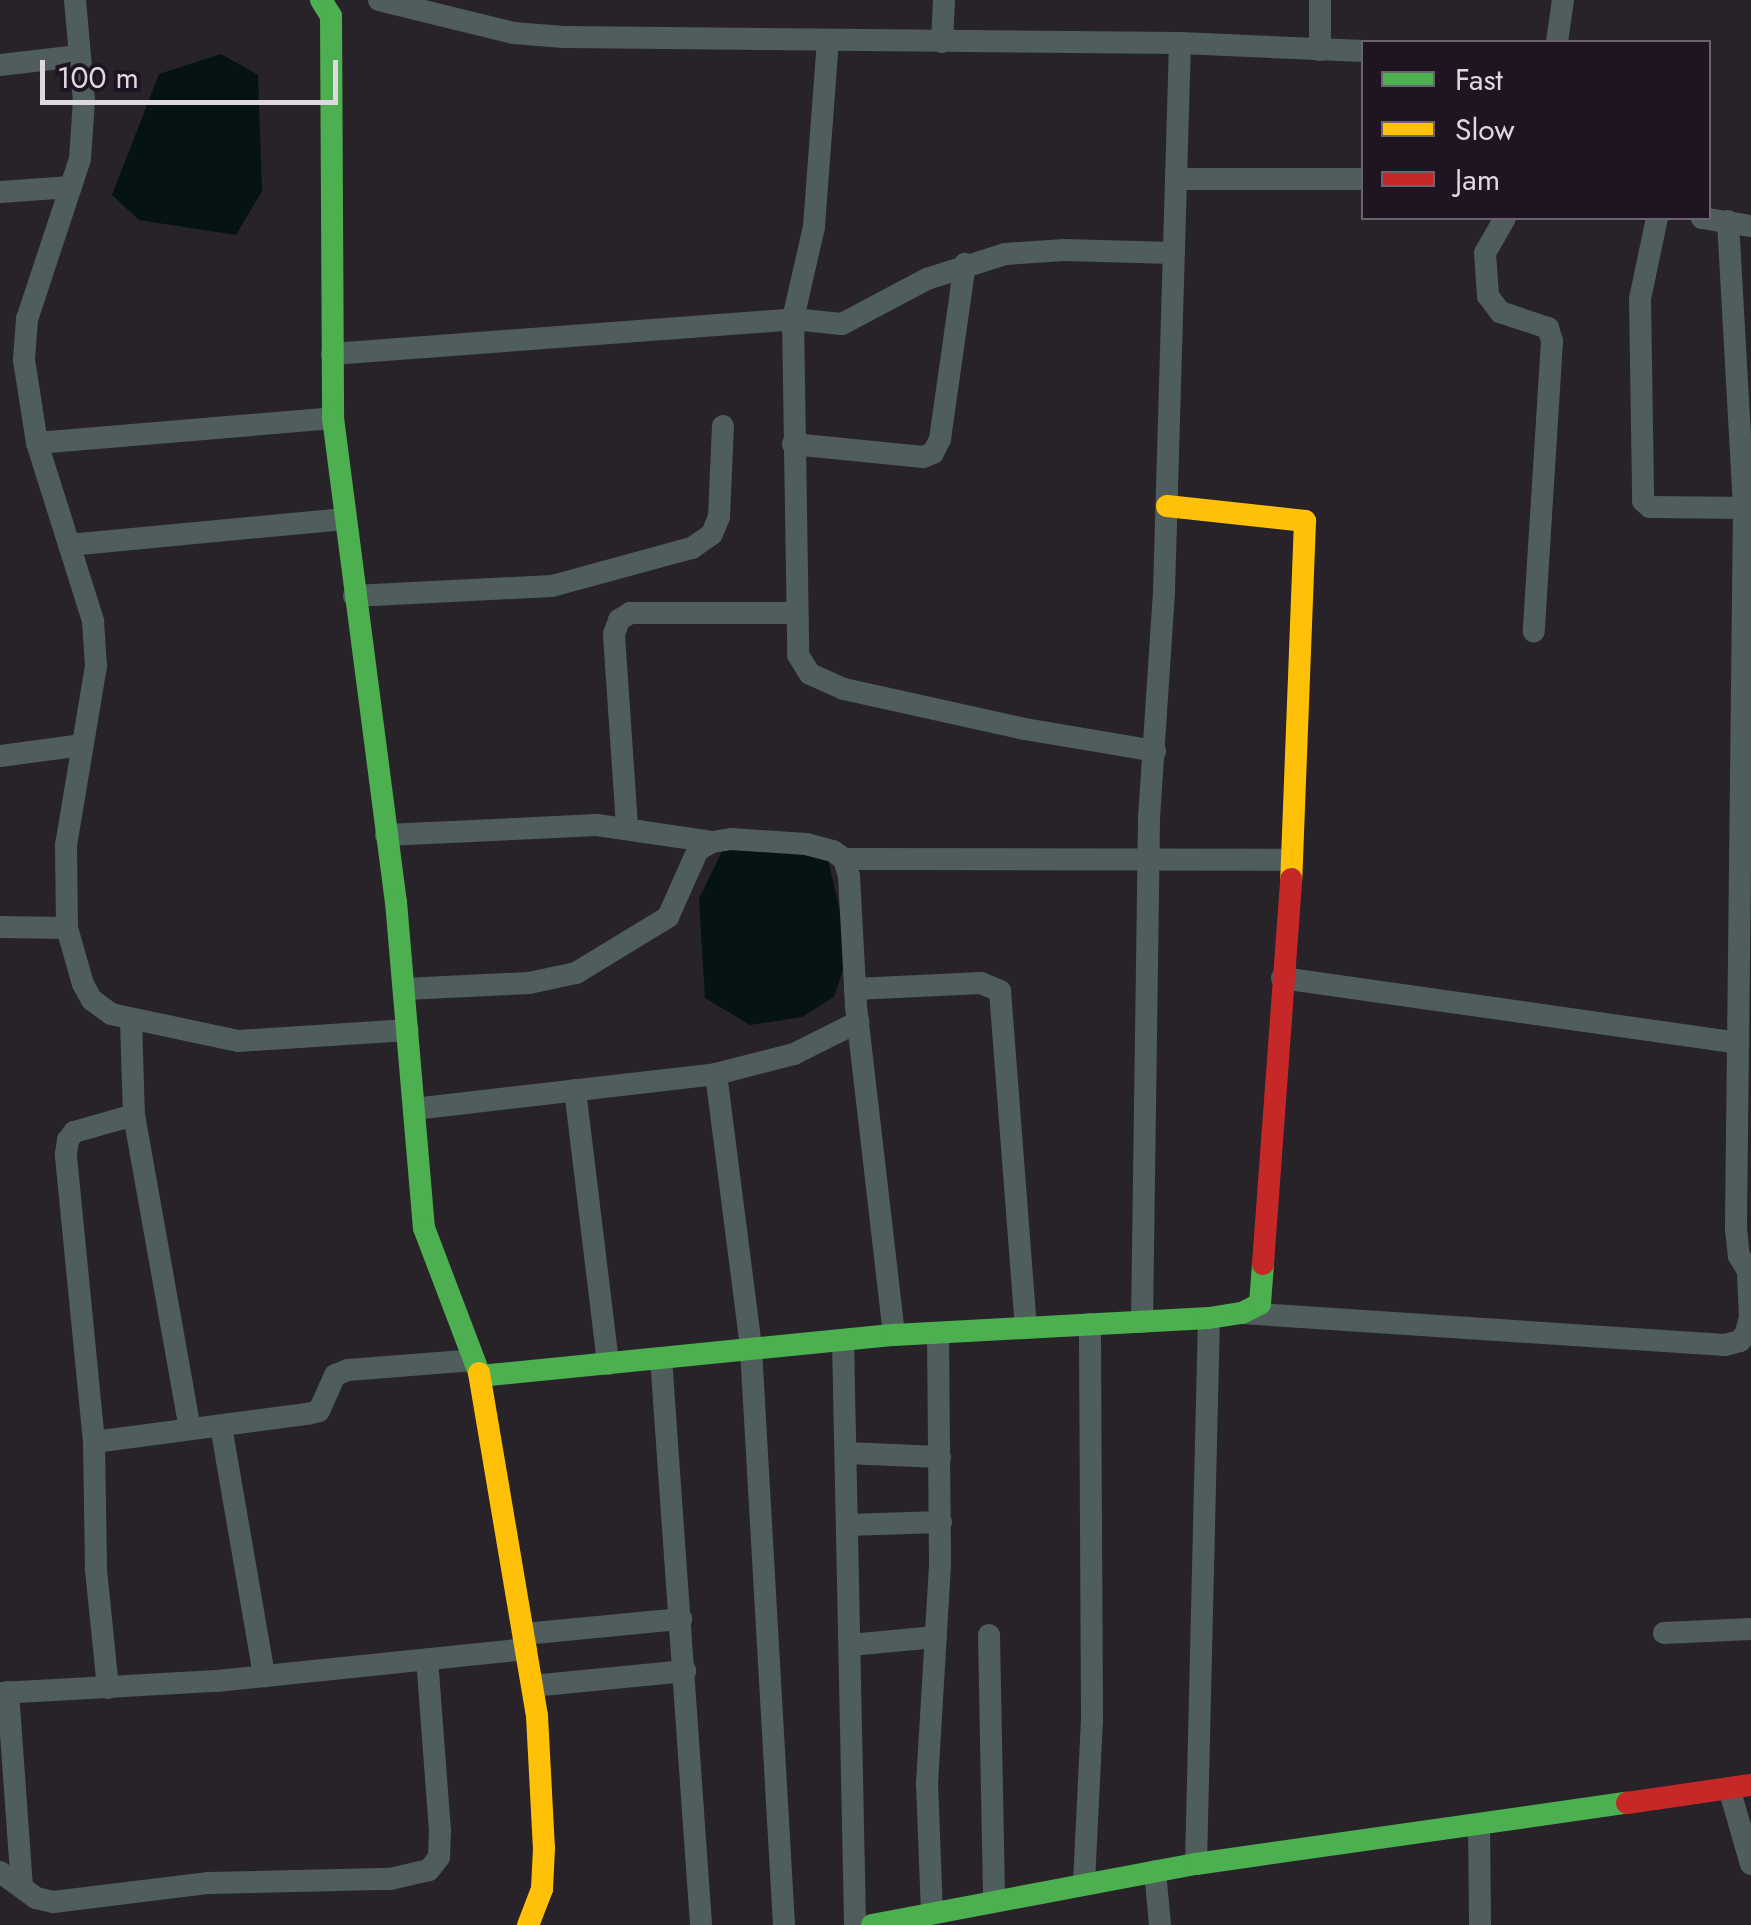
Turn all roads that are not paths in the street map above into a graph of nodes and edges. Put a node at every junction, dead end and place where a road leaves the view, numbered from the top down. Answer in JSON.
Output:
{"nodes":[{"id":1,"x":75,"y":0,"type":"edge"},
{"id":2,"x":321,"y":0,"type":"edge"},
{"id":3,"x":379,"y":0,"type":"edge"},
{"id":4,"x":944,"y":0,"type":"edge"},
{"id":5,"x":1320,"y":0,"type":"edge"},
{"id":6,"x":1564,"y":0,"type":"edge"},
{"id":7,"x":828,"y":40,"type":"junction"},
{"id":8,"x":1557,"y":40,"type":"edge"},
{"id":9,"x":942,"y":42,"type":"junction"},
{"id":10,"x":1180,"y":43,"type":"junction"},
{"id":11,"x":1320,"y":50,"type":"junction"},
{"id":12,"x":1361,"y":51,"type":"edge"},
{"id":13,"x":78,"y":56,"type":"junction"},
{"id":14,"x":0,"y":64,"type":"edge"},
{"id":15,"x":1176,"y":179,"type":"junction"},
{"id":16,"x":1361,"y":179,"type":"edge"},
{"id":17,"x":71,"y":187,"type":"junction"},
{"id":18,"x":0,"y":192,"type":"edge"},
{"id":19,"x":1711,"y":219,"type":"edge"},
{"id":20,"x":1504,"y":220,"type":"edge"},
{"id":21,"x":1657,"y":220,"type":"edge"},
{"id":22,"x":1740,"y":224,"type":"edge"},
{"id":23,"x":1174,"y":254,"type":"junction"},
{"id":24,"x":965,"y":264,"type":"junction"},
{"id":25,"x":793,"y":320,"type":"junction"},
{"id":26,"x":332,"y":354,"type":"junction"},
{"id":27,"x":1745,"y":399,"type":"edge"},
{"id":28,"x":333,"y":418,"type":"junction"},
{"id":29,"x":723,"y":426,"type":"dead end"},
{"id":30,"x":37,"y":444,"type":"junction"},
{"id":31,"x":792,"y":444,"type":"junction"},
{"id":32,"x":1166,"y":506,"type":"junction"},
{"id":33,"x":1748,"y":508,"type":"edge"},
{"id":34,"x":345,"y":519,"type":"junction"},
{"id":35,"x":69,"y":545,"type":"junction"},
{"id":36,"x":354,"y":596,"type":"junction"},
{"id":37,"x":794,"y":613,"type":"junction"},
{"id":38,"x":1534,"y":631,"type":"dead end"},
{"id":39,"x":82,"y":745,"type":"junction"},
{"id":40,"x":1154,"y":751,"type":"junction"},
{"id":41,"x":0,"y":756,"type":"edge"},
{"id":42,"x":627,"y":826,"type":"junction"},
{"id":43,"x":386,"y":835,"type":"junction"},
{"id":44,"x":712,"y":842,"type":"junction"},
{"id":45,"x":1148,"y":857,"type":"junction"},
{"id":46,"x":844,"y":860,"type":"junction"},
{"id":47,"x":1292,"y":860,"type":"junction"},
{"id":48,"x":0,"y":927,"type":"edge"},
{"id":49,"x":68,"y":928,"type":"junction"},
{"id":50,"x":1282,"y":978,"type":"junction"},
{"id":51,"x":405,"y":989,"type":"junction"},
{"id":52,"x":855,"y":989,"type":"junction"},
{"id":53,"x":131,"y":1021,"type":"junction"},
{"id":54,"x":858,"y":1022,"type":"junction"},
{"id":55,"x":408,"y":1030,"type":"junction"},
{"id":56,"x":1738,"y":1043,"type":"junction"},
{"id":57,"x":716,"y":1074,"type":"junction"},
{"id":58,"x":575,"y":1090,"type":"junction"},
{"id":59,"x":414,"y":1108,"type":"junction"},
{"id":60,"x":134,"y":1116,"type":"junction"},
{"id":61,"x":1750,"y":1275,"type":"edge"},
{"id":62,"x":1242,"y":1314,"type":"junction"},
{"id":63,"x":1209,"y":1318,"type":"junction"},
{"id":64,"x":1142,"y":1322,"type":"junction"},
{"id":65,"x":1090,"y":1324,"type":"junction"},
{"id":66,"x":1026,"y":1328,"type":"junction"},
{"id":67,"x":938,"y":1333,"type":"junction"},
{"id":68,"x":894,"y":1335,"type":"junction"},
{"id":69,"x":843,"y":1340,"type":"junction"},
{"id":70,"x":751,"y":1350,"type":"junction"},
{"id":71,"x":661,"y":1358,"type":"junction"},
{"id":72,"x":608,"y":1364,"type":"junction"},
{"id":73,"x":477,"y":1368,"type":"junction"},
{"id":74,"x":221,"y":1426,"type":"junction"},
{"id":75,"x":190,"y":1429,"type":"junction"},
{"id":76,"x":94,"y":1442,"type":"junction"},
{"id":77,"x":846,"y":1453,"type":"junction"},
{"id":78,"x":940,"y":1457,"type":"junction"},
{"id":79,"x":941,"y":1522,"type":"junction"},
{"id":80,"x":848,"y":1526,"type":"junction"},
{"id":81,"x":681,"y":1618,"type":"junction"},
{"id":82,"x":1751,"y":1630,"type":"edge"},
{"id":83,"x":1664,"y":1633,"type":"dead end"},
{"id":84,"x":989,"y":1635,"type":"dead end"},
{"id":85,"x":936,"y":1636,"type":"junction"},
{"id":86,"x":525,"y":1641,"type":"junction"},
{"id":87,"x":850,"y":1646,"type":"junction"},
{"id":88,"x":426,"y":1659,"type":"junction"},
{"id":89,"x":685,"y":1671,"type":"junction"},
{"id":90,"x":264,"y":1676,"type":"junction"},
{"id":91,"x":532,"y":1686,"type":"junction"},
{"id":92,"x":108,"y":1688,"type":"junction"},
{"id":93,"x":4,"y":1693,"type":"edge"},
{"id":94,"x":1740,"y":1787,"type":"edge"},
{"id":95,"x":1479,"y":1824,"type":"junction"},
{"id":96,"x":1196,"y":1864,"type":"junction"},
{"id":97,"x":1751,"y":1864,"type":"edge"},
{"id":98,"x":1156,"y":1870,"type":"junction"},
{"id":99,"x":0,"y":1872,"type":"edge"},
{"id":100,"x":1084,"y":1883,"type":"junction"},
{"id":101,"x":22,"y":1887,"type":"junction"},
{"id":102,"x":994,"y":1900,"type":"junction"},
{"id":103,"x":947,"y":1916,"type":"edge"},
{"id":104,"x":528,"y":1925,"type":"edge"},
{"id":105,"x":701,"y":1925,"type":"edge"},
{"id":106,"x":784,"y":1925,"type":"edge"},
{"id":107,"x":855,"y":1925,"type":"edge"},
{"id":108,"x":872,"y":1925,"type":"edge"},
{"id":109,"x":1160,"y":1925,"type":"edge"},
{"id":110,"x":1480,"y":1925,"type":"edge"}],
"edges":[{"from":1,"to":13,"type":"street"},
{"from":2,"to":26,"type":"street"},
{"from":3,"to":7,"type":"street"},
{"from":4,"to":9,"type":"street"},
{"from":5,"to":11,"type":"street"},
{"from":6,"to":8,"type":"street"},
{"from":7,"to":9,"type":"street"},
{"from":7,"to":25,"type":"street"},
{"from":9,"to":10,"type":"street"},
{"from":10,"to":11,"type":"street"},
{"from":10,"to":15,"type":"street"},
{"from":11,"to":12,"type":"street"},
{"from":13,"to":14,"type":"street"},
{"from":13,"to":17,"type":"street"},
{"from":15,"to":16,"type":"street"},
{"from":15,"to":23,"type":"street"},
{"from":17,"to":18,"type":"street"},
{"from":17,"to":30,"type":"street"},
{"from":19,"to":22,"type":"street"},
{"from":20,"to":38,"type":"street"},
{"from":21,"to":33,"type":"street"},
{"from":22,"to":27,"type":"street"},
{"from":23,"to":24,"type":"street"},
{"from":23,"to":32,"type":"street"},
{"from":24,"to":25,"type":"street"},
{"from":24,"to":31,"type":"street"},
{"from":25,"to":26,"type":"street"},
{"from":25,"to":31,"type":"street"},
{"from":26,"to":28,"type":"street"},
{"from":27,"to":33,"type":"street"},
{"from":28,"to":30,"type":"street"},
{"from":28,"to":34,"type":"street"},
{"from":29,"to":36,"type":"street"},
{"from":30,"to":35,"type":"street"},
{"from":31,"to":37,"type":"street"},
{"from":32,"to":40,"type":"street"},
{"from":32,"to":47,"type":"street"},
{"from":33,"to":56,"type":"street"},
{"from":34,"to":35,"type":"street"},
{"from":34,"to":36,"type":"street"},
{"from":35,"to":39,"type":"street"},
{"from":36,"to":43,"type":"street"},
{"from":37,"to":40,"type":"street"},
{"from":37,"to":42,"type":"street"},
{"from":39,"to":41,"type":"street"},
{"from":39,"to":49,"type":"street"},
{"from":40,"to":45,"type":"street"},
{"from":42,"to":43,"type":"street"},
{"from":42,"to":44,"type":"street"},
{"from":43,"to":51,"type":"street"},
{"from":44,"to":46,"type":"street"},
{"from":44,"to":51,"type":"street"},
{"from":45,"to":46,"type":"street"},
{"from":45,"to":47,"type":"street"},
{"from":45,"to":64,"type":"street"},
{"from":46,"to":52,"type":"street"},
{"from":47,"to":50,"type":"street"},
{"from":48,"to":49,"type":"street"},
{"from":49,"to":53,"type":"street"},
{"from":50,"to":56,"type":"street"},
{"from":50,"to":62,"type":"street"},
{"from":51,"to":55,"type":"street"},
{"from":52,"to":54,"type":"street"},
{"from":52,"to":66,"type":"street"},
{"from":53,"to":55,"type":"street"},
{"from":53,"to":60,"type":"street"},
{"from":54,"to":57,"type":"street"},
{"from":54,"to":68,"type":"street"},
{"from":55,"to":59,"type":"street"},
{"from":56,"to":61,"type":"street"},
{"from":57,"to":58,"type":"street"},
{"from":57,"to":70,"type":"street"},
{"from":58,"to":59,"type":"street"},
{"from":58,"to":72,"type":"street"},
{"from":59,"to":73,"type":"street"},
{"from":60,"to":75,"type":"street"},
{"from":60,"to":76,"type":"street"},
{"from":61,"to":62,"type":"street"},
{"from":62,"to":63,"type":"street"},
{"from":63,"to":64,"type":"street"},
{"from":63,"to":96,"type":"street"},
{"from":64,"to":65,"type":"street"},
{"from":65,"to":66,"type":"street"},
{"from":65,"to":100,"type":"street"},
{"from":66,"to":67,"type":"street"},
{"from":67,"to":68,"type":"street"},
{"from":67,"to":78,"type":"street"},
{"from":68,"to":69,"type":"street"},
{"from":69,"to":70,"type":"street"},
{"from":69,"to":77,"type":"street"},
{"from":70,"to":71,"type":"street"},
{"from":70,"to":106,"type":"street"},
{"from":71,"to":72,"type":"street"},
{"from":71,"to":81,"type":"street"},
{"from":72,"to":73,"type":"street"},
{"from":73,"to":74,"type":"street"},
{"from":73,"to":86,"type":"street"},
{"from":74,"to":75,"type":"street"},
{"from":74,"to":90,"type":"street"},
{"from":75,"to":76,"type":"street"},
{"from":76,"to":92,"type":"street"},
{"from":77,"to":78,"type":"street"},
{"from":77,"to":80,"type":"street"},
{"from":78,"to":79,"type":"street"},
{"from":79,"to":80,"type":"street"},
{"from":79,"to":85,"type":"street"},
{"from":80,"to":87,"type":"street"},
{"from":81,"to":86,"type":"street"},
{"from":81,"to":89,"type":"street"},
{"from":82,"to":83,"type":"street"},
{"from":84,"to":102,"type":"street"},
{"from":85,"to":87,"type":"street"},
{"from":85,"to":103,"type":"street"},
{"from":86,"to":88,"type":"street"},
{"from":86,"to":91,"type":"street"},
{"from":87,"to":107,"type":"street"},
{"from":88,"to":90,"type":"street"},
{"from":88,"to":101,"type":"street"},
{"from":89,"to":91,"type":"street"},
{"from":89,"to":105,"type":"street"},
{"from":90,"to":92,"type":"street"},
{"from":91,"to":104,"type":"street"},
{"from":92,"to":93,"type":"street"},
{"from":93,"to":101,"type":"street"},
{"from":94,"to":95,"type":"street"},
{"from":94,"to":97,"type":"street"},
{"from":95,"to":96,"type":"street"},
{"from":95,"to":110,"type":"street"},
{"from":96,"to":98,"type":"street"},
{"from":98,"to":100,"type":"street"},
{"from":98,"to":109,"type":"street"},
{"from":99,"to":101,"type":"street"},
{"from":100,"to":102,"type":"street"},
{"from":102,"to":103,"type":"street"},
{"from":103,"to":108,"type":"street"}]}
